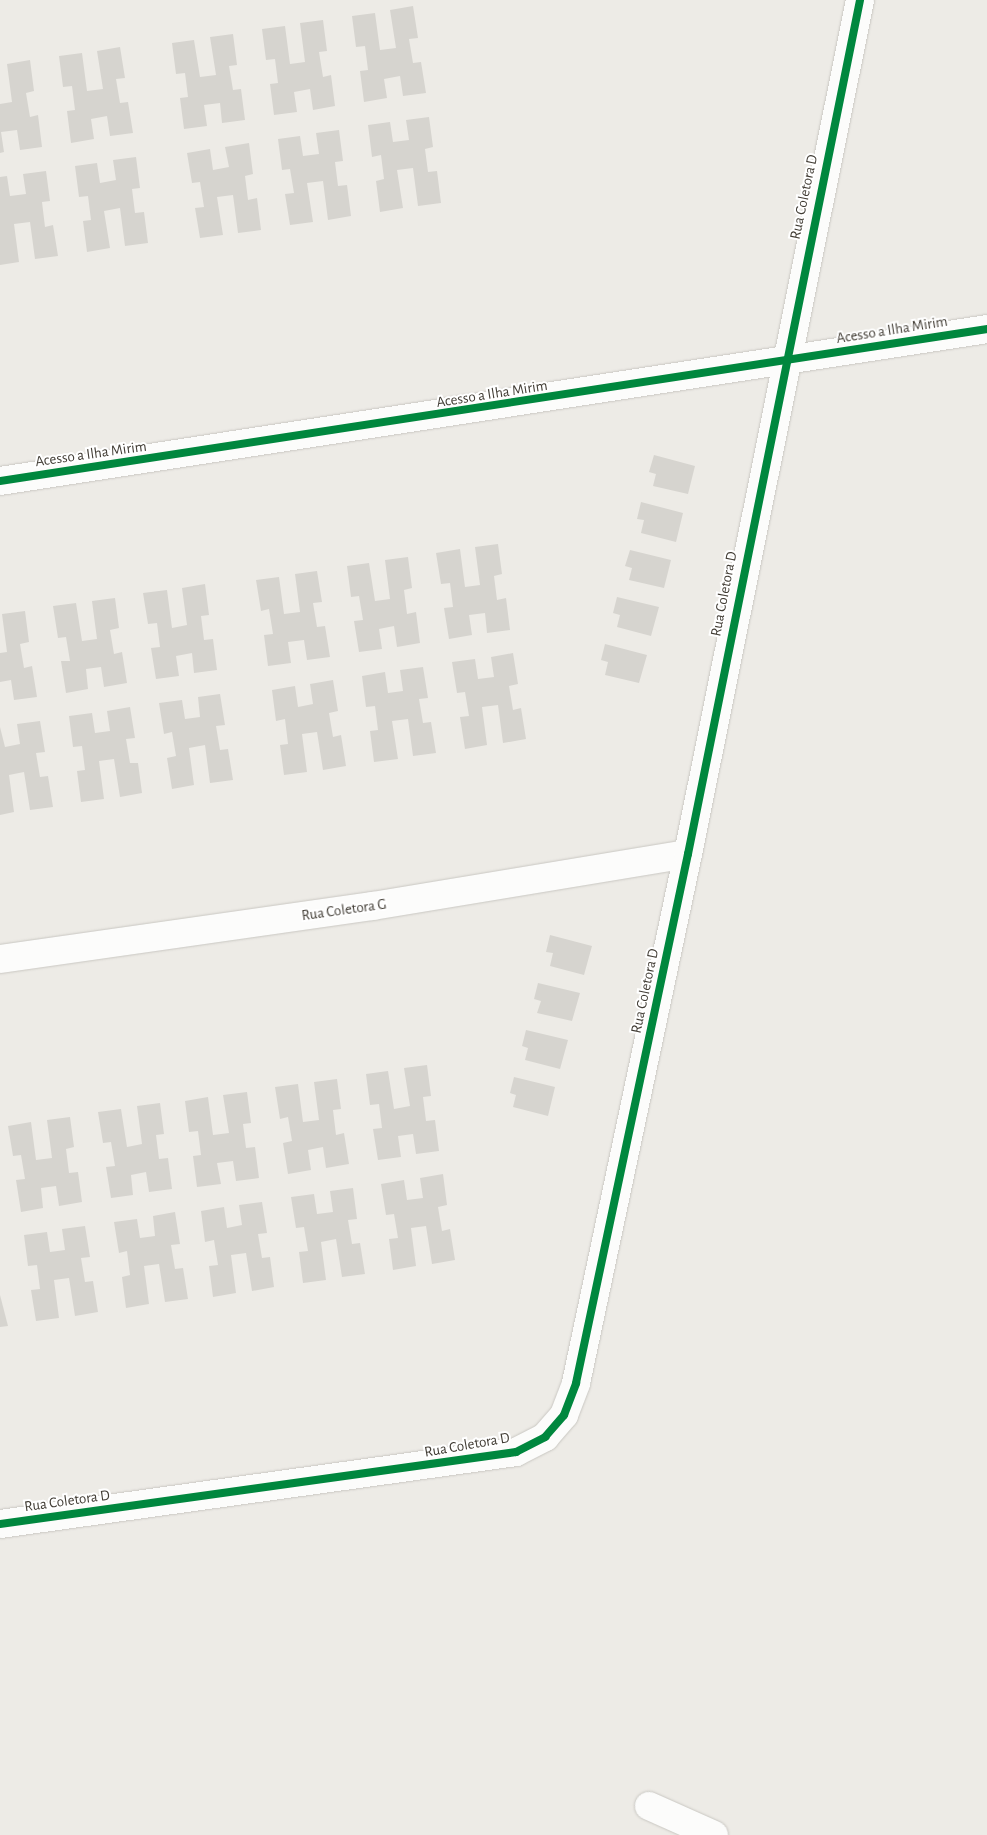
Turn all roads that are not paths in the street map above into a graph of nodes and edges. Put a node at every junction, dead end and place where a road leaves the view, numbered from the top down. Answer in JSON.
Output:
{"nodes":[{"id":1,"x":860,"y":0,"type":"edge"},
{"id":2,"x":987,"y":329,"type":"edge"},
{"id":3,"x":784,"y":360,"type":"junction"},
{"id":4,"x":0,"y":481,"type":"edge"},
{"id":5,"x":688,"y":854,"type":"junction"},
{"id":6,"x":0,"y":959,"type":"edge"},
{"id":7,"x":0,"y":1524,"type":"edge"},
{"id":8,"x":649,"y":1806,"type":"dead end"},
{"id":9,"x":714,"y":1835,"type":"edge"}],
"edges":[{"from":1,"to":3,"type":"street","name":"Rua Coletora D"},
{"from":2,"to":3,"type":"street","name":"Acesso a Ilha Mirim"},
{"from":3,"to":4,"type":"street","name":"Acesso a Ilha Mirim"},
{"from":3,"to":5,"type":"street","name":"Rua Coletora D"},
{"from":5,"to":6,"type":"street","name":"Rua Coletora G"},
{"from":5,"to":7,"type":"street","name":"Rua Coletora D"},
{"from":8,"to":9,"type":"street"}]}
